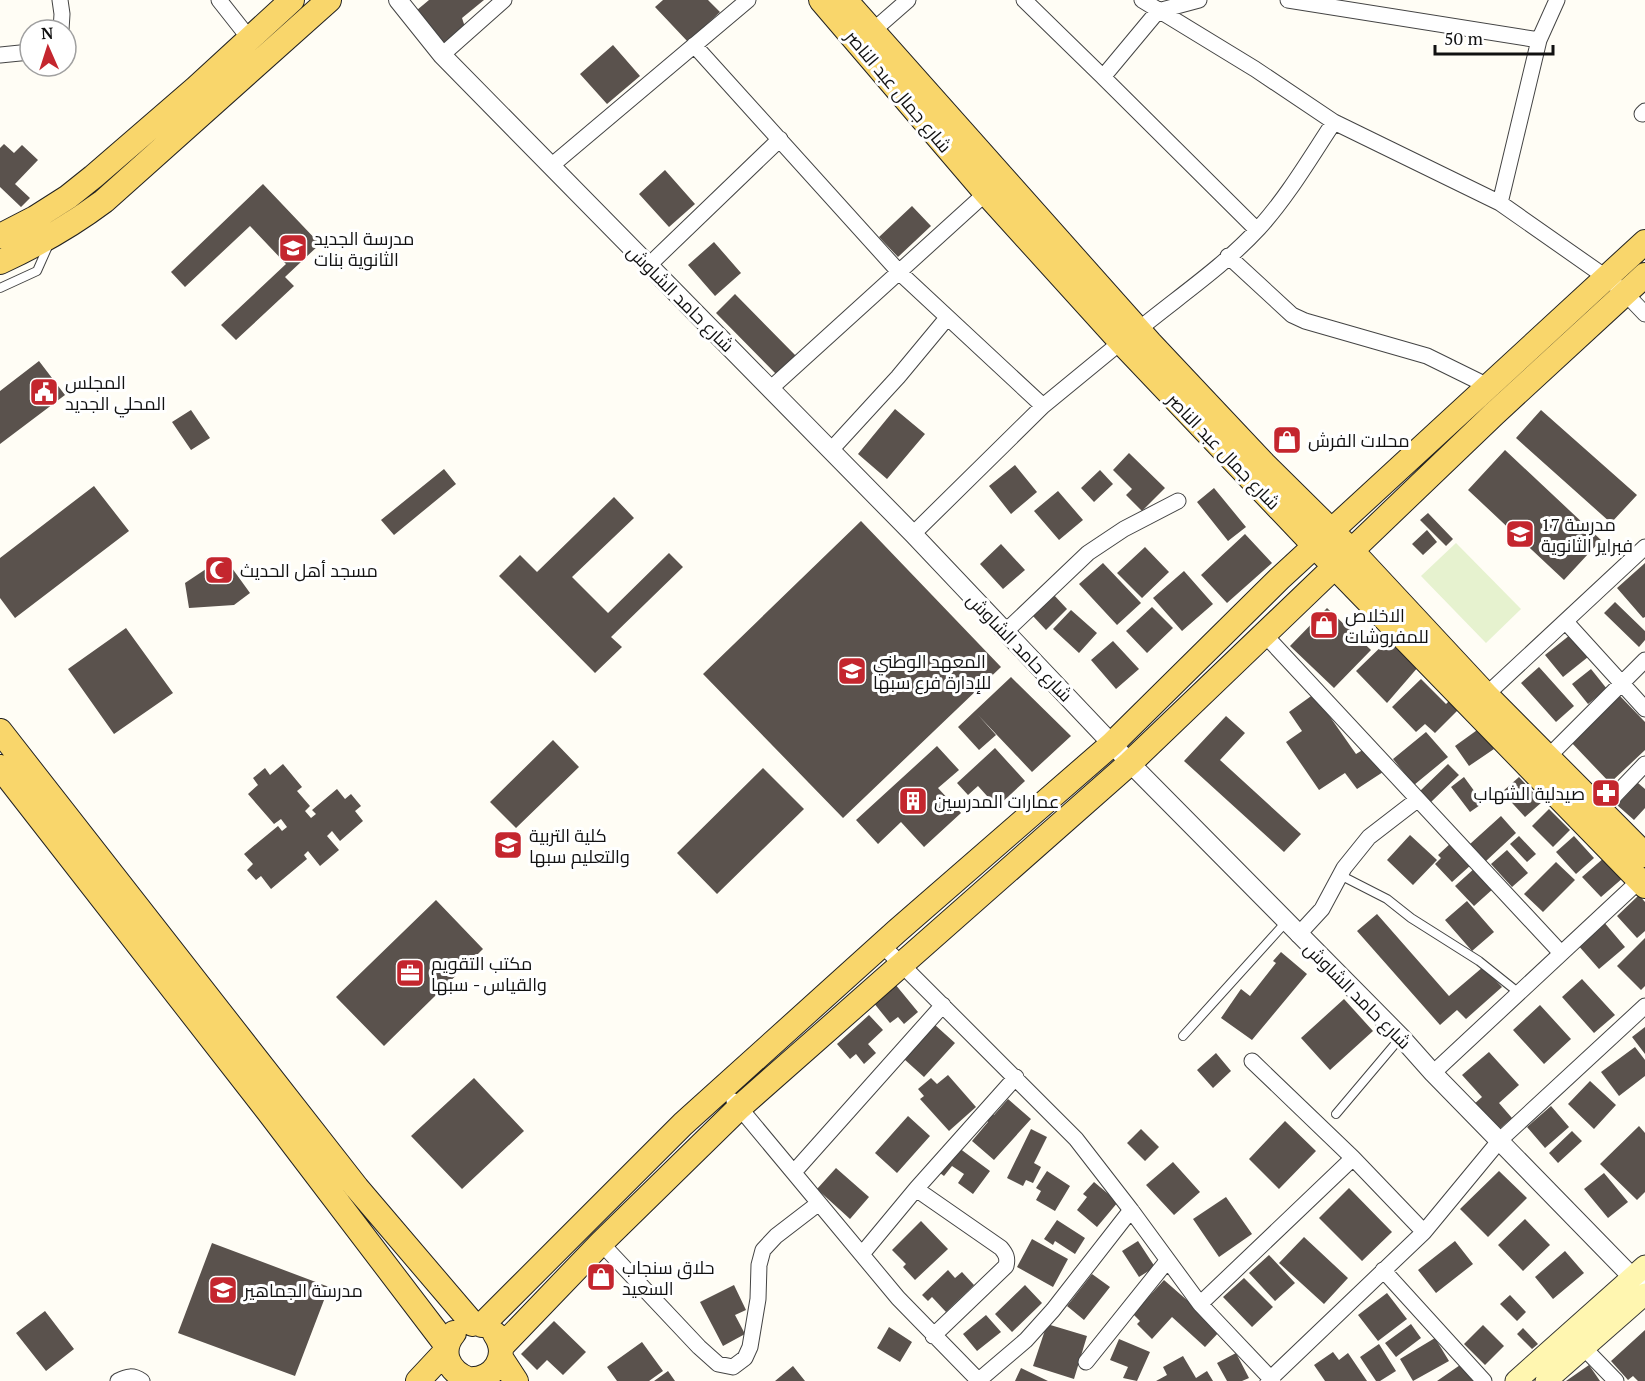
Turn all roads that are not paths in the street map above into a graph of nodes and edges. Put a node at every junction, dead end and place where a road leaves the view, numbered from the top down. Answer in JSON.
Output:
{"nodes":[{"id":1,"x":60,"y":0,"type":"edge"},
{"id":2,"x":219,"y":0,"type":"edge"},
{"id":3,"x":292,"y":0,"type":"edge"},
{"id":4,"x":329,"y":0,"type":"edge"},
{"id":5,"x":398,"y":0,"type":"edge"},
{"id":6,"x":504,"y":0,"type":"edge"},
{"id":7,"x":748,"y":0,"type":"edge"},
{"id":8,"x":821,"y":0,"type":"edge"},
{"id":9,"x":845,"y":0,"type":"edge"},
{"id":10,"x":908,"y":0,"type":"edge"},
{"id":11,"x":1024,"y":0,"type":"edge"},
{"id":12,"x":1142,"y":0,"type":"edge"},
{"id":13,"x":1199,"y":0,"type":"edge"},
{"id":14,"x":1288,"y":0,"type":"edge"},
{"id":15,"x":1557,"y":0,"type":"edge"},
{"id":16,"x":1158,"y":11,"type":"junction"},
{"id":17,"x":62,"y":18,"type":"edge"},
{"id":18,"x":866,"y":37,"type":"junction"},
{"id":19,"x":249,"y":38,"type":"junction"},
{"id":20,"x":1539,"y":40,"type":"junction"},
{"id":21,"x":694,"y":45,"type":"junction"},
{"id":22,"x":18,"y":53,"type":"edge"},
{"id":23,"x":0,"y":55,"type":"edge"},
{"id":24,"x":441,"y":55,"type":"junction"},
{"id":25,"x":1104,"y":77,"type":"junction"},
{"id":26,"x":1334,"y":122,"type":"junction"},
{"id":27,"x":780,"y":139,"type":"junction"},
{"id":28,"x":551,"y":166,"type":"junction"},
{"id":29,"x":986,"y":193,"type":"junction"},
{"id":30,"x":1500,"y":203,"type":"junction"},
{"id":31,"x":1257,"y":230,"type":"junction"},
{"id":32,"x":0,"y":236,"type":"edge"},
{"id":33,"x":52,"y":236,"type":"junction"},
{"id":34,"x":1645,"y":243,"type":"edge"},
{"id":35,"x":1228,"y":256,"type":"junction"},
{"id":36,"x":0,"y":262,"type":"edge"},
{"id":37,"x":649,"y":266,"type":"junction"},
{"id":38,"x":900,"y":273,"type":"junction"},
{"id":39,"x":1645,"y":275,"type":"edge"},
{"id":40,"x":1607,"y":278,"type":"junction"},
{"id":41,"x":0,"y":288,"type":"edge"},
{"id":42,"x":1626,"y":293,"type":"junction"},
{"id":43,"x":1645,"y":314,"type":"edge"},
{"id":44,"x":947,"y":318,"type":"junction"},
{"id":45,"x":1129,"y":336,"type":"junction"},
{"id":46,"x":1488,"y":386,"type":"junction"},
{"id":47,"x":771,"y":389,"type":"junction"},
{"id":48,"x":1043,"y":406,"type":"junction"},
{"id":49,"x":831,"y":450,"type":"junction"},
{"id":50,"x":1178,"y":501,"type":"dead end"},
{"id":51,"x":913,"y":534,"type":"junction"},
{"id":52,"x":1323,"y":538,"type":"junction"},
{"id":53,"x":1645,"y":547,"type":"edge"},
{"id":54,"x":1342,"y":558,"type":"junction"},
{"id":55,"x":1566,"y":622,"type":"junction"},
{"id":56,"x":1005,"y":632,"type":"junction"},
{"id":57,"x":1264,"y":634,"type":"junction"},
{"id":58,"x":1645,"y":660,"type":"edge"},
{"id":59,"x":1622,"y":683,"type":"junction"},
{"id":60,"x":1486,"y":695,"type":"junction"},
{"id":61,"x":1645,"y":709,"type":"edge"},
{"id":62,"x":0,"y":731,"type":"edge"},
{"id":63,"x":1112,"y":744,"type":"junction"},
{"id":64,"x":1548,"y":757,"type":"junction"},
{"id":65,"x":1130,"y":763,"type":"junction"},
{"id":66,"x":1645,"y":764,"type":"edge"},
{"id":67,"x":0,"y":767,"type":"edge"},
{"id":68,"x":1417,"y":800,"type":"junction"},
{"id":69,"x":1600,"y":811,"type":"junction"},
{"id":70,"x":1645,"y":855,"type":"edge"},
{"id":71,"x":1340,"y":875,"type":"junction"},
{"id":72,"x":1642,"y":883,"type":"edge"},
{"id":73,"x":1292,"y":929,"type":"junction"},
{"id":74,"x":882,"y":945,"type":"junction"},
{"id":75,"x":1561,"y":953,"type":"junction"},
{"id":76,"x":901,"y":963,"type":"junction"},
{"id":77,"x":1519,"y":993,"type":"junction"},
{"id":78,"x":943,"y":1005,"type":"junction"},
{"id":79,"x":1645,"y":1006,"type":"edge"},
{"id":80,"x":1182,"y":1036,"type":"dead end"},
{"id":81,"x":1401,"y":1037,"type":"junction"},
{"id":82,"x":1252,"y":1061,"type":"dead end"},
{"id":83,"x":1432,"y":1073,"type":"junction"},
{"id":84,"x":1016,"y":1077,"type":"junction"},
{"id":85,"x":723,"y":1088,"type":"junction"},
{"id":86,"x":740,"y":1107,"type":"junction"},
{"id":87,"x":1336,"y":1114,"type":"dead end"},
{"id":88,"x":1500,"y":1140,"type":"junction"},
{"id":89,"x":1353,"y":1158,"type":"junction"},
{"id":90,"x":794,"y":1172,"type":"junction"},
{"id":91,"x":916,"y":1189,"type":"junction"},
{"id":92,"x":819,"y":1203,"type":"junction"},
{"id":93,"x":1131,"y":1210,"type":"junction"},
{"id":94,"x":1424,"y":1232,"type":"junction"},
{"id":95,"x":601,"y":1243,"type":"junction"},
{"id":96,"x":862,"y":1254,"type":"junction"},
{"id":97,"x":1167,"y":1261,"type":"junction"},
{"id":98,"x":1383,"y":1270,"type":"junction"},
{"id":99,"x":1642,"y":1282,"type":"edge"},
{"id":100,"x":1200,"y":1304,"type":"junction"},
{"id":101,"x":477,"y":1325,"type":"junction"},
{"id":102,"x":933,"y":1336,"type":"junction"},
{"id":103,"x":1584,"y":1347,"type":"junction"},
{"id":104,"x":446,"y":1348,"type":"junction"},
{"id":105,"x":501,"y":1352,"type":"junction"},
{"id":106,"x":1086,"y":1362,"type":"dead end"},
{"id":107,"x":471,"y":1380,"type":"edge"},
{"id":108,"x":1271,"y":1380,"type":"edge"},
{"id":109,"x":118,"y":1381,"type":"edge"},
{"id":110,"x":142,"y":1381,"type":"edge"},
{"id":111,"x":418,"y":1381,"type":"edge"},
{"id":112,"x":516,"y":1381,"type":"edge"},
{"id":113,"x":979,"y":1381,"type":"edge"},
{"id":114,"x":1484,"y":1381,"type":"edge"},
{"id":115,"x":1516,"y":1381,"type":"edge"},
{"id":116,"x":1546,"y":1381,"type":"edge"},
{"id":117,"x":1616,"y":1381,"type":"edge"}],
"edges":[{"from":1,"to":17,"type":"street"},
{"from":2,"to":19,"type":"street"},
{"from":3,"to":19,"type":"main road"},
{"from":4,"to":33,"type":"main road"},
{"from":5,"to":24,"type":"street","name":"شارع حامد الشاوش"},
{"from":6,"to":24,"type":"street"},
{"from":7,"to":21,"type":"street"},
{"from":8,"to":18,"type":"main road","name":"شارع جمال عبد الناصر"},
{"from":9,"to":18,"type":"main road","name":"شارع جمال عبد الناصر"},
{"from":10,"to":18,"type":"street"},
{"from":11,"to":25,"type":"street"},
{"from":12,"to":16,"type":"street"},
{"from":13,"to":16,"type":"street"},
{"from":14,"to":20,"type":"street"},
{"from":15,"to":20,"type":"street"},
{"from":16,"to":25,"type":"street"},
{"from":16,"to":26,"type":"street"},
{"from":18,"to":29,"type":"main road","name":"شارع جمال عبد الناصر"},
{"from":18,"to":45,"type":"main road","name":"شارع جمال عبد الناصر"},
{"from":19,"to":32,"type":"main road"},
{"from":20,"to":30,"type":"street"},
{"from":21,"to":27,"type":"street"},
{"from":21,"to":28,"type":"street"},
{"from":22,"to":23,"type":"street"},
{"from":24,"to":28,"type":"street","name":"شارع حامد الشاوش"},
{"from":25,"to":31,"type":"street"},
{"from":26,"to":30,"type":"street"},
{"from":26,"to":31,"type":"street"},
{"from":27,"to":37,"type":"street"},
{"from":27,"to":38,"type":"street"},
{"from":28,"to":37,"type":"street","name":"شارع حامد الشاوش"},
{"from":29,"to":38,"type":"street"},
{"from":29,"to":45,"type":"main road","name":"شارع جمال عبد الناصر"},
{"from":30,"to":40,"type":"street"},
{"from":31,"to":35,"type":"street"},
{"from":33,"to":36,"type":"main road"},
{"from":33,"to":41,"type":"lane"},
{"from":34,"to":40,"type":"main road"},
{"from":35,"to":45,"type":"street"},
{"from":35,"to":46,"type":"street"},
{"from":37,"to":47,"type":"street","name":"شارع حامد الشاوش"},
{"from":38,"to":44,"type":"street"},
{"from":38,"to":47,"type":"street"},
{"from":39,"to":42,"type":"main road"},
{"from":40,"to":42,"type":"street"},
{"from":40,"to":46,"type":"main road"},
{"from":42,"to":43,"type":"street"},
{"from":42,"to":54,"type":"main road"},
{"from":44,"to":48,"type":"street"},
{"from":44,"to":49,"type":"street"},
{"from":45,"to":48,"type":"street"},
{"from":45,"to":52,"type":"main road","name":"شارع جمال عبد الناصر"},
{"from":46,"to":52,"type":"main road"},
{"from":47,"to":49,"type":"street","name":"شارع حامد الشاوش"},
{"from":48,"to":51,"type":"street"},
{"from":49,"to":51,"type":"street","name":"شارع حامد الشاوش"},
{"from":50,"to":56,"type":"street"},
{"from":51,"to":56,"type":"street","name":"شارع حامد الشاوش"},
{"from":52,"to":54,"type":"main road","name":"شارع جمال عبد الناصر"},
{"from":52,"to":63,"type":"main road"},
{"from":53,"to":55,"type":"street"},
{"from":54,"to":57,"type":"main road"},
{"from":54,"to":60,"type":"main road","name":"شارع جمال عبد الناصر"},
{"from":54,"to":72,"type":"main road","name":"شارع جمال عبد الناصر"},
{"from":55,"to":59,"type":"street"},
{"from":55,"to":60,"type":"street"},
{"from":56,"to":63,"type":"street","name":"شارع حامد الشاوش"},
{"from":57,"to":65,"type":"main road"},
{"from":57,"to":68,"type":"street"},
{"from":58,"to":59,"type":"street"},
{"from":59,"to":61,"type":"street"},
{"from":59,"to":64,"type":"street"},
{"from":60,"to":64,"type":"main road","name":"شارع جمال عبد الناصر"},
{"from":62,"to":101,"type":"main road"},
{"from":63,"to":65,"type":"street","name":"شارع حامد الشاوش"},
{"from":63,"to":74,"type":"main road"},
{"from":64,"to":69,"type":"main road","name":"شارع جمال عبد الناصر"},
{"from":65,"to":73,"type":"street","name":"شارع حامد الشاوش"},
{"from":65,"to":76,"type":"main road"},
{"from":66,"to":69,"type":"street"},
{"from":67,"to":104,"type":"main road"},
{"from":68,"to":71,"type":"street"},
{"from":68,"to":75,"type":"street"},
{"from":69,"to":70,"type":"main road","name":"شارع جمال عبد الناصر"},
{"from":71,"to":73,"type":"street"},
{"from":71,"to":77,"type":"lane"},
{"from":72,"to":75,"type":"street"},
{"from":73,"to":80,"type":"lane"},
{"from":73,"to":81,"type":"street","name":"شارع حامد الشاوش"},
{"from":74,"to":76,"type":"street"},
{"from":74,"to":85,"type":"main road"},
{"from":75,"to":77,"type":"street"},
{"from":76,"to":78,"type":"street"},
{"from":76,"to":86,"type":"main road"},
{"from":77,"to":83,"type":"street"},
{"from":78,"to":84,"type":"street"},
{"from":78,"to":90,"type":"street"},
{"from":79,"to":88,"type":"street"},
{"from":81,"to":83,"type":"street","name":"شارع حامد الشاوش"},
{"from":81,"to":87,"type":"lane"},
{"from":82,"to":89,"type":"street"},
{"from":83,"to":88,"type":"street","name":"شارع حامد الشاوش"},
{"from":84,"to":91,"type":"street"},
{"from":84,"to":93,"type":"street"},
{"from":85,"to":86,"type":"street"},
{"from":85,"to":101,"type":"main road"},
{"from":86,"to":90,"type":"street"},
{"from":86,"to":95,"type":"main road"},
{"from":88,"to":94,"type":"street"},
{"from":88,"to":99,"type":"street","name":"شارع حامد الشاوش"},
{"from":89,"to":94,"type":"street"},
{"from":89,"to":100,"type":"street"},
{"from":90,"to":92,"type":"street"},
{"from":91,"to":96,"type":"street"},
{"from":91,"to":102,"type":"street"},
{"from":92,"to":95,"type":"street"},
{"from":92,"to":96,"type":"street"},
{"from":93,"to":97,"type":"street"},
{"from":93,"to":113,"type":"street"},
{"from":94,"to":98,"type":"street"},
{"from":95,"to":105,"type":"main road"},
{"from":96,"to":102,"type":"street"},
{"from":97,"to":100,"type":"street"},
{"from":97,"to":106,"type":"street"},
{"from":98,"to":108,"type":"street"},
{"from":98,"to":114,"type":"street"},
{"from":99,"to":103,"type":"main road"},
{"from":99,"to":115,"type":"main road"},
{"from":100,"to":108,"type":"street"},
{"from":101,"to":104,"type":"main road"},
{"from":101,"to":105,"type":"main road"},
{"from":102,"to":113,"type":"street"},
{"from":103,"to":116,"type":"main road"},
{"from":103,"to":117,"type":"street"},
{"from":104,"to":107,"type":"main road"},
{"from":104,"to":111,"type":"main road"},
{"from":105,"to":107,"type":"main road"},
{"from":105,"to":112,"type":"main road"},
{"from":109,"to":110,"type":"street"}]}
